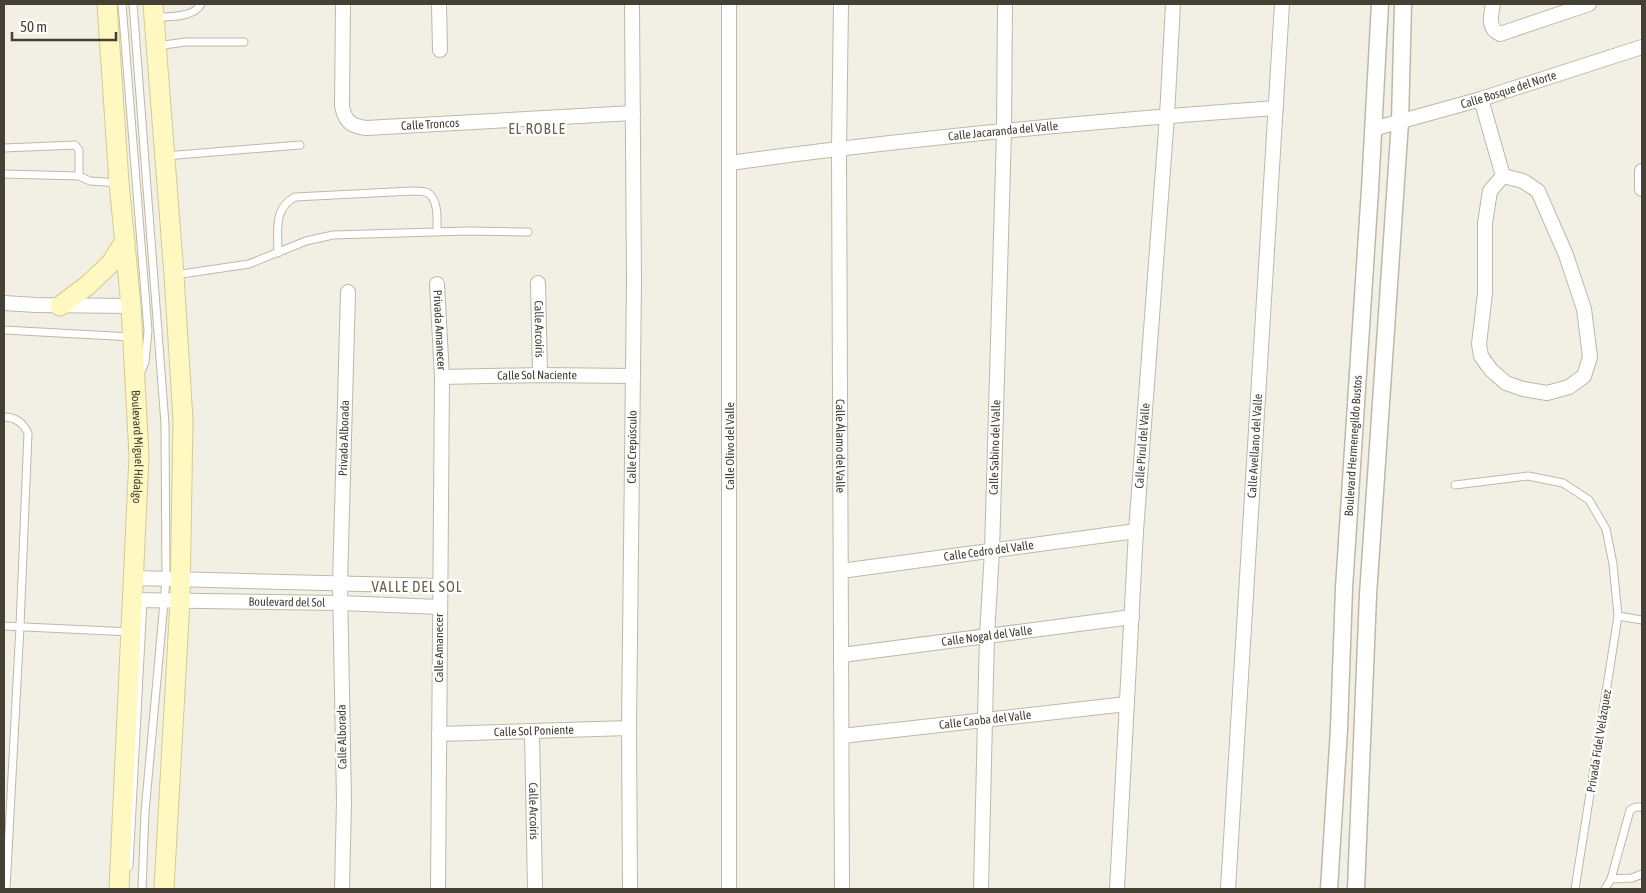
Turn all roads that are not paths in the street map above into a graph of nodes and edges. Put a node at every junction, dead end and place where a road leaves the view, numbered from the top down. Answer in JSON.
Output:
{"nodes":[{"id":1,"x":107,"y":4,"type":"edge"},
{"id":2,"x":122,"y":4,"type":"edge"},
{"id":3,"x":133,"y":4,"type":"edge"},
{"id":4,"x":201,"y":4,"type":"edge"},
{"id":5,"x":343,"y":4,"type":"edge"},
{"id":6,"x":439,"y":4,"type":"edge"},
{"id":7,"x":632,"y":4,"type":"edge"},
{"id":8,"x":729,"y":4,"type":"edge"},
{"id":9,"x":841,"y":4,"type":"edge"},
{"id":10,"x":1005,"y":4,"type":"edge"},
{"id":11,"x":1173,"y":4,"type":"edge"},
{"id":12,"x":1282,"y":4,"type":"edge"},
{"id":13,"x":1380,"y":4,"type":"edge"},
{"id":14,"x":1403,"y":4,"type":"edge"},
{"id":15,"x":1493,"y":4,"type":"edge"},
{"id":16,"x":1589,"y":4,"type":"edge"},
{"id":17,"x":153,"y":11,"type":"edge"},
{"id":18,"x":244,"y":42,"type":"dead end"},
{"id":19,"x":156,"y":46,"type":"junction"},
{"id":20,"x":1642,"y":47,"type":"edge"},
{"id":21,"x":440,"y":50,"type":"dead end"},
{"id":22,"x":1481,"y":100,"type":"junction"},
{"id":23,"x":1276,"y":108,"type":"junction"},
{"id":24,"x":633,"y":113,"type":"junction"},
{"id":25,"x":1167,"y":116,"type":"junction"},
{"id":26,"x":1400,"y":122,"type":"junction"},
{"id":27,"x":1373,"y":129,"type":"junction"},
{"id":28,"x":1004,"y":132,"type":"junction"},
{"id":29,"x":300,"y":145,"type":"dead end"},
{"id":30,"x":4,"y":148,"type":"edge"},
{"id":31,"x":839,"y":149,"type":"junction"},
{"id":32,"x":165,"y":156,"type":"junction"},
{"id":33,"x":730,"y":162,"type":"junction"},
{"id":34,"x":1642,"y":172,"type":"edge"},
{"id":35,"x":4,"y":174,"type":"edge"},
{"id":36,"x":79,"y":176,"type":"junction"},
{"id":37,"x":1502,"y":176,"type":"junction"},
{"id":38,"x":119,"y":183,"type":"junction"},
{"id":39,"x":1642,"y":189,"type":"edge"},
{"id":40,"x":437,"y":232,"type":"junction"},
{"id":41,"x":528,"y":232,"type":"dead end"},
{"id":42,"x":125,"y":241,"type":"junction"},
{"id":43,"x":278,"y":253,"type":"junction"},
{"id":44,"x":174,"y":275,"type":"junction"},
{"id":45,"x":437,"y":284,"type":"dead end"},
{"id":46,"x":538,"y":284,"type":"dead end"},
{"id":47,"x":348,"y":292,"type":"dead end"},
{"id":48,"x":4,"y":303,"type":"edge"},
{"id":49,"x":60,"y":306,"type":"junction"},
{"id":50,"x":131,"y":306,"type":"junction"},
{"id":51,"x":4,"y":330,"type":"edge"},
{"id":52,"x":132,"y":337,"type":"junction"},
{"id":53,"x":540,"y":375,"type":"junction"},
{"id":54,"x":632,"y":376,"type":"junction"},
{"id":55,"x":442,"y":377,"type":"junction"},
{"id":56,"x":135,"y":391,"type":"junction"},
{"id":57,"x":4,"y":417,"type":"edge"},
{"id":58,"x":1455,"y":486,"type":"dead end"},
{"id":59,"x":1136,"y":531,"type":"junction"},
{"id":60,"x":992,"y":551,"type":"junction"},
{"id":61,"x":842,"y":570,"type":"junction"},
{"id":62,"x":134,"y":578,"type":"junction"},
{"id":63,"x":174,"y":580,"type":"junction"},
{"id":64,"x":340,"y":584,"type":"junction"},
{"id":65,"x":440,"y":586,"type":"junction"},
{"id":66,"x":138,"y":600,"type":"junction"},
{"id":67,"x":173,"y":600,"type":"junction"},
{"id":68,"x":340,"y":603,"type":"junction"},
{"id":69,"x":440,"y":607,"type":"junction"},
{"id":70,"x":1618,"y":616,"type":"junction"},
{"id":71,"x":1132,"y":617,"type":"junction"},
{"id":72,"x":1642,"y":620,"type":"edge"},
{"id":73,"x":4,"y":626,"type":"edge"},
{"id":74,"x":20,"y":626,"type":"junction"},
{"id":75,"x":132,"y":632,"type":"junction"},
{"id":76,"x":987,"y":635,"type":"junction"},
{"id":77,"x":842,"y":655,"type":"junction"},
{"id":78,"x":1127,"y":704,"type":"junction"},
{"id":79,"x":986,"y":719,"type":"junction"},
{"id":80,"x":629,"y":728,"type":"junction"},
{"id":81,"x":532,"y":732,"type":"junction"},
{"id":82,"x":438,"y":734,"type":"junction"},
{"id":83,"x":842,"y":736,"type":"junction"},
{"id":84,"x":1642,"y":807,"type":"edge"},
{"id":85,"x":129,"y":869,"type":"dead end"},
{"id":86,"x":1642,"y":874,"type":"edge"},
{"id":87,"x":1612,"y":879,"type":"junction"},
{"id":88,"x":6,"y":889,"type":"edge"},
{"id":89,"x":119,"y":889,"type":"edge"},
{"id":90,"x":142,"y":889,"type":"edge"},
{"id":91,"x":164,"y":889,"type":"edge"},
{"id":92,"x":342,"y":889,"type":"edge"},
{"id":93,"x":438,"y":889,"type":"edge"},
{"id":94,"x":535,"y":889,"type":"edge"},
{"id":95,"x":630,"y":889,"type":"edge"},
{"id":96,"x":730,"y":889,"type":"edge"},
{"id":97,"x":842,"y":889,"type":"edge"},
{"id":98,"x":981,"y":889,"type":"edge"},
{"id":99,"x":1117,"y":889,"type":"edge"},
{"id":100,"x":1228,"y":889,"type":"edge"},
{"id":101,"x":1329,"y":889,"type":"edge"},
{"id":102,"x":1356,"y":889,"type":"edge"},
{"id":103,"x":1575,"y":889,"type":"edge"},
{"id":104,"x":1606,"y":889,"type":"edge"}],
"edges":[{"from":1,"to":38,"type":"main road","name":"Boulevard Miguel Hidalgo"},
{"from":2,"to":56,"type":"lane"},
{"from":3,"to":63,"type":"lane"},
{"from":4,"to":17,"type":"lane"},
{"from":5,"to":24,"type":"street","name":"Calle Troncos"},
{"from":6,"to":21,"type":"street"},
{"from":7,"to":24,"type":"street","name":"Calle Crepúsculo"},
{"from":8,"to":33,"type":"street","name":"Calle Olivo del Valle"},
{"from":9,"to":31,"type":"street","name":"Calle Álamo del Valle"},
{"from":10,"to":28,"type":"street","name":"Calle Sabino del Valle"},
{"from":11,"to":25,"type":"street","name":"Calle Pirul del Valle"},
{"from":12,"to":23,"type":"street","name":"Calle Avellano del Valle"},
{"from":13,"to":27,"type":"street","name":"Boulevard Hermenegildo Bustos"},
{"from":14,"to":26,"type":"street","name":"Boulevard Hermenegildo Bustos"},
{"from":15,"to":16,"type":"street"},
{"from":17,"to":19,"type":"main road"},
{"from":18,"to":19,"type":"lane"},
{"from":19,"to":32,"type":"main road"},
{"from":20,"to":22,"type":"street","name":"Calle Bosque del Norte"},
{"from":22,"to":26,"type":"street","name":"Calle Bosque del Norte"},
{"from":22,"to":37,"type":"street"},
{"from":23,"to":25,"type":"street","name":"Calle Jacaranda del Valle"},
{"from":23,"to":100,"type":"street","name":"Calle Avellano del Valle"},
{"from":24,"to":54,"type":"street","name":"Calle Crepúsculo"},
{"from":25,"to":28,"type":"street","name":"Calle Jacaranda del Valle"},
{"from":25,"to":59,"type":"street","name":"Calle Pirul del Valle"},
{"from":26,"to":27,"type":"street","name":"Calle Bosque del Norte"},
{"from":26,"to":102,"type":"street","name":"Boulevard Hermenegildo Bustos"},
{"from":27,"to":101,"type":"street","name":"Boulevard Hermenegildo Bustos"},
{"from":28,"to":31,"type":"street","name":"Calle Jacaranda del Valle"},
{"from":28,"to":60,"type":"street","name":"Calle Sabino del Valle"},
{"from":29,"to":32,"type":"lane"},
{"from":30,"to":36,"type":"lane"},
{"from":31,"to":33,"type":"street","name":"Calle Jacaranda del Valle"},
{"from":31,"to":61,"type":"street","name":"Calle Álamo del Valle"},
{"from":32,"to":44,"type":"main road"},
{"from":33,"to":96,"type":"street","name":"Calle Olivo del Valle"},
{"from":34,"to":39,"type":"street"},
{"from":35,"to":36,"type":"lane"},
{"from":36,"to":38,"type":"lane"},
{"from":37,"to":37,"type":"street"},
{"from":38,"to":42,"type":"main road","name":"Boulevard Miguel Hidalgo"},
{"from":40,"to":41,"type":"lane"},
{"from":40,"to":43,"type":"lane"},
{"from":40,"to":43,"type":"lane"},
{"from":42,"to":49,"type":"main road"},
{"from":42,"to":50,"type":"main road","name":"Boulevard Miguel Hidalgo"},
{"from":43,"to":44,"type":"lane"},
{"from":44,"to":63,"type":"main road"},
{"from":45,"to":55,"type":"street","name":"Privada Amanecer"},
{"from":46,"to":53,"type":"street","name":"Calle Arcoíris"},
{"from":47,"to":64,"type":"street","name":"Privada Alborada"},
{"from":48,"to":49,"type":"street"},
{"from":49,"to":50,"type":"street"},
{"from":50,"to":52,"type":"main road","name":"Boulevard Miguel Hidalgo"},
{"from":51,"to":52,"type":"lane"},
{"from":52,"to":56,"type":"main road","name":"Boulevard Miguel Hidalgo"},
{"from":53,"to":54,"type":"street","name":"Calle Sol Naciente"},
{"from":53,"to":55,"type":"street","name":"Calle Sol Naciente"},
{"from":54,"to":80,"type":"street","name":"Calle Crepúsculo"},
{"from":55,"to":65,"type":"street","name":"Calle Amanecer"},
{"from":56,"to":62,"type":"main road","name":"Boulevard Miguel Hidalgo"},
{"from":57,"to":74,"type":"lane"},
{"from":58,"to":70,"type":"lane","name":"Privada Fidel Velázquez"},
{"from":59,"to":60,"type":"street","name":"Calle Cedro del Valle"},
{"from":59,"to":71,"type":"street","name":"Calle Pirul del Valle"},
{"from":60,"to":61,"type":"street","name":"Calle Cedro del Valle"},
{"from":60,"to":76,"type":"street","name":"Calle Sabino del Valle"},
{"from":61,"to":77,"type":"street","name":"Calle Álamo del Valle"},
{"from":62,"to":63,"type":"street","name":"Boulevard del Sol"},
{"from":62,"to":66,"type":"main road","name":"Boulevard Miguel Hidalgo"},
{"from":63,"to":64,"type":"street","name":"Boulevard del Sol"},
{"from":63,"to":67,"type":"main road"},
{"from":64,"to":65,"type":"street","name":"Boulevard del Sol"},
{"from":64,"to":68,"type":"street","name":"Calle Alborada"},
{"from":65,"to":69,"type":"street","name":"Calle Amanecer"},
{"from":66,"to":67,"type":"street","name":"Boulevard del Sol"},
{"from":66,"to":75,"type":"main road","name":"Boulevard Miguel Hidalgo"},
{"from":66,"to":85,"type":"lane"},
{"from":67,"to":68,"type":"street","name":"Boulevard del Sol"},
{"from":67,"to":90,"type":"lane"},
{"from":67,"to":91,"type":"main road"},
{"from":68,"to":69,"type":"street","name":"Boulevard del Sol"},
{"from":68,"to":92,"type":"street","name":"Calle Alborada"},
{"from":69,"to":82,"type":"street","name":"Calle Amanecer"},
{"from":70,"to":72,"type":"lane"},
{"from":70,"to":103,"type":"lane","name":"Privada Fidel Velázquez"},
{"from":71,"to":76,"type":"street","name":"Calle Nogal del Valle"},
{"from":71,"to":78,"type":"street","name":"Calle Pirul del Valle"},
{"from":73,"to":74,"type":"lane"},
{"from":74,"to":75,"type":"lane"},
{"from":74,"to":88,"type":"lane"},
{"from":75,"to":89,"type":"main road","name":"Boulevard Miguel Hidalgo"},
{"from":76,"to":77,"type":"street","name":"Calle Nogal del Valle"},
{"from":76,"to":79,"type":"street","name":"Calle Sabino del Valle"},
{"from":77,"to":83,"type":"street","name":"Calle Álamo del Valle"},
{"from":78,"to":79,"type":"street","name":"Calle Caoba del Valle"},
{"from":78,"to":99,"type":"street","name":"Calle Pirul del Valle"},
{"from":79,"to":83,"type":"street","name":"Calle Caoba del Valle"},
{"from":79,"to":98,"type":"street","name":"Calle Sabino del Valle"},
{"from":80,"to":81,"type":"street","name":"Calle Sol Poniente"},
{"from":80,"to":95,"type":"street","name":"Calle Crepúsculo"},
{"from":81,"to":82,"type":"street","name":"Calle Sol Poniente"},
{"from":81,"to":94,"type":"street","name":"Calle Arcoíris"},
{"from":82,"to":93,"type":"street","name":"Calle Amanecer"},
{"from":83,"to":97,"type":"street","name":"Calle Álamo del Valle"},
{"from":84,"to":87,"type":"lane"},
{"from":86,"to":87,"type":"lane"},
{"from":87,"to":104,"type":"lane"}]}
